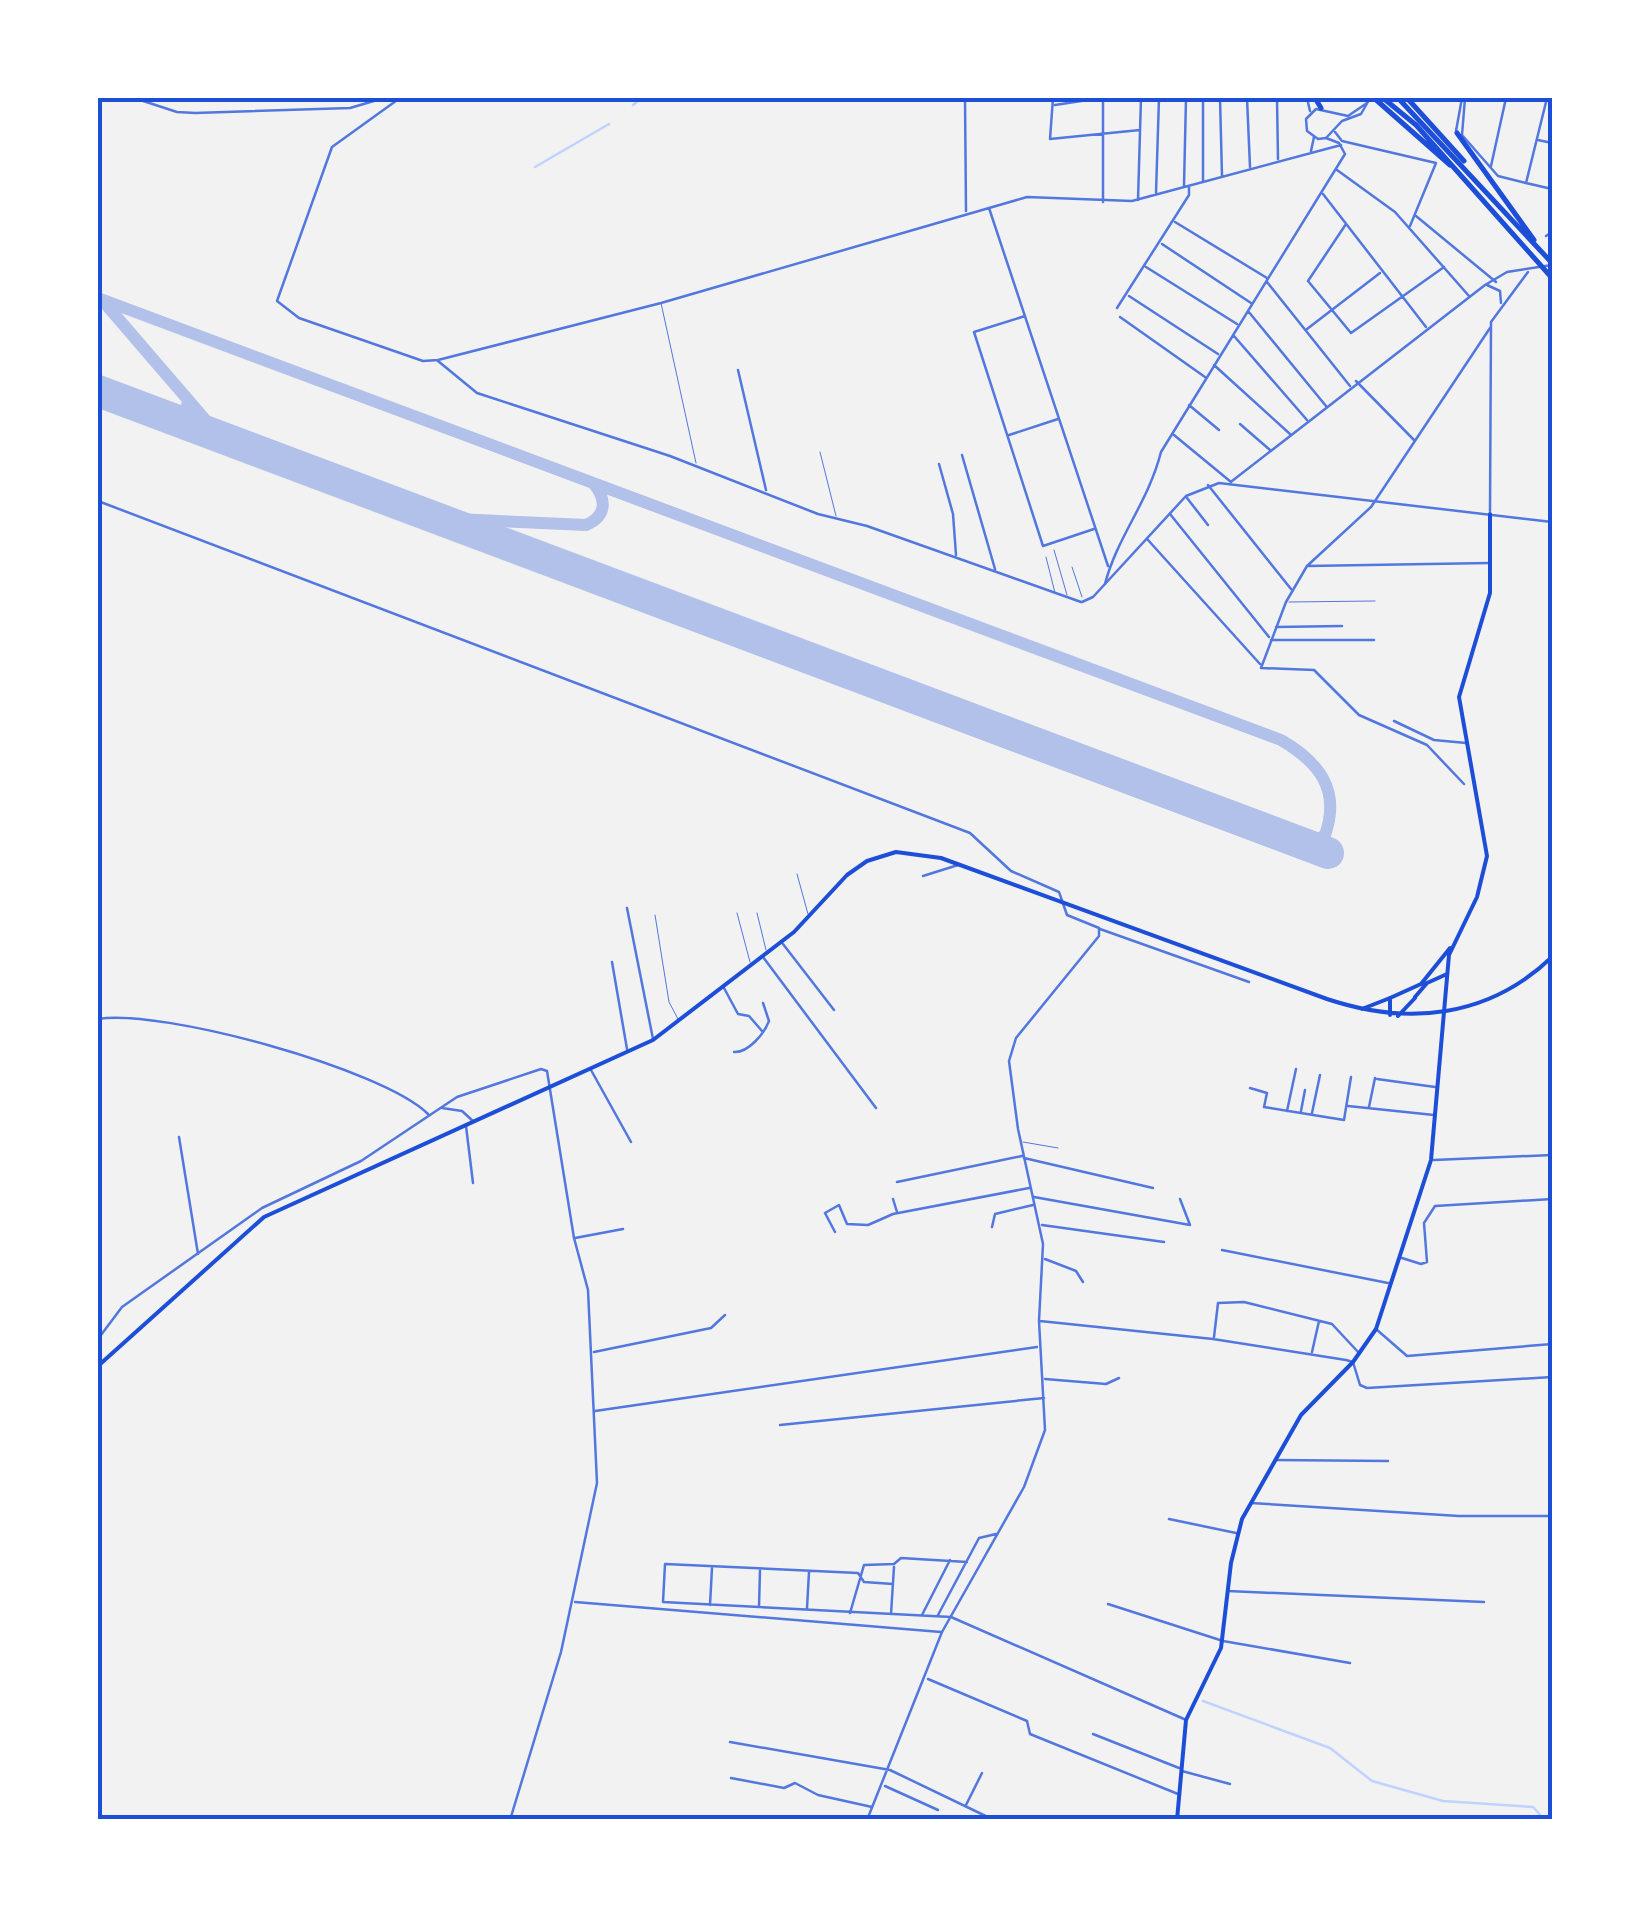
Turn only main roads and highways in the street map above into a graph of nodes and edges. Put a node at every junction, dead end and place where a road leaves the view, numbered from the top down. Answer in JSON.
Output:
{"nodes":[{"id":1,"x":1311,"y":98,"type":"edge"},
{"id":2,"x":1383,"y":98,"type":"edge"},
{"id":3,"x":1398,"y":98,"type":"edge"},
{"id":4,"x":1407,"y":98,"type":"edge"},
{"id":5,"x":1370,"y":100,"type":"edge"},
{"id":6,"x":1321,"y":108,"type":"road end"},
{"id":7,"x":1456,"y":132,"type":"road end"},
{"id":8,"x":1456,"y":170,"type":"junction"},
{"id":9,"x":1481,"y":184,"type":"junction"},
{"id":10,"x":1538,"y":247,"type":"junction"},
{"id":11,"x":1552,"y":264,"type":"edge"},
{"id":12,"x":1552,"y":278,"type":"edge"},
{"id":13,"x":1490,"y":514,"type":"road end"},
{"id":14,"x":1454,"y":945,"type":"junction"},
{"id":15,"x":1552,"y":957,"type":"edge"},
{"id":16,"x":1432,"y":966,"type":"junction"},
{"id":17,"x":1447,"y":971,"type":"junction"},
{"id":18,"x":1432,"y":980,"type":"junction"},
{"id":19,"x":1446,"y":989,"type":"junction"},
{"id":20,"x":1390,"y":998,"type":"junction"},
{"id":21,"x":1414,"y":998,"type":"junction"},
{"id":22,"x":1358,"y":1009,"type":"junction"},
{"id":23,"x":1390,"y":1015,"type":"junction"},
{"id":24,"x":1426,"y":1015,"type":"junction"},
{"id":25,"x":1398,"y":1016,"type":"junction"},
{"id":26,"x":98,"y":1366,"type":"edge"},
{"id":27,"x":1177,"y":1820,"type":"edge"}],
"edges":[{"from":1,"to":6,"type":"highway"},
{"from":2,"to":8,"type":"highway"},
{"from":3,"to":9,"type":"highway"},
{"from":4,"to":9,"type":"highway"},
{"from":5,"to":8,"type":"highway"},
{"from":7,"to":10,"type":"highway"},
{"from":8,"to":12,"type":"highway"},
{"from":9,"to":10,"type":"highway"},
{"from":10,"to":11,"type":"highway"},
{"from":13,"to":14,"type":"main road"},
{"from":14,"to":16,"type":"main road"},
{"from":14,"to":17,"type":"main road"},
{"from":15,"to":24,"type":"main road"},
{"from":16,"to":17,"type":"main road"},
{"from":16,"to":20,"type":"main road"},
{"from":17,"to":18,"type":"main road"},
{"from":17,"to":19,"type":"main road"},
{"from":18,"to":19,"type":"main road"},
{"from":18,"to":21,"type":"main road"},
{"from":19,"to":27,"type":"main road"},
{"from":20,"to":22,"type":"main road"},
{"from":20,"to":23,"type":"main road"},
{"from":21,"to":24,"type":"main road"},
{"from":21,"to":25,"type":"main road"},
{"from":22,"to":23,"type":"main road"},
{"from":22,"to":26,"type":"main road"},
{"from":23,"to":25,"type":"main road"},
{"from":24,"to":25,"type":"main road"}]}
